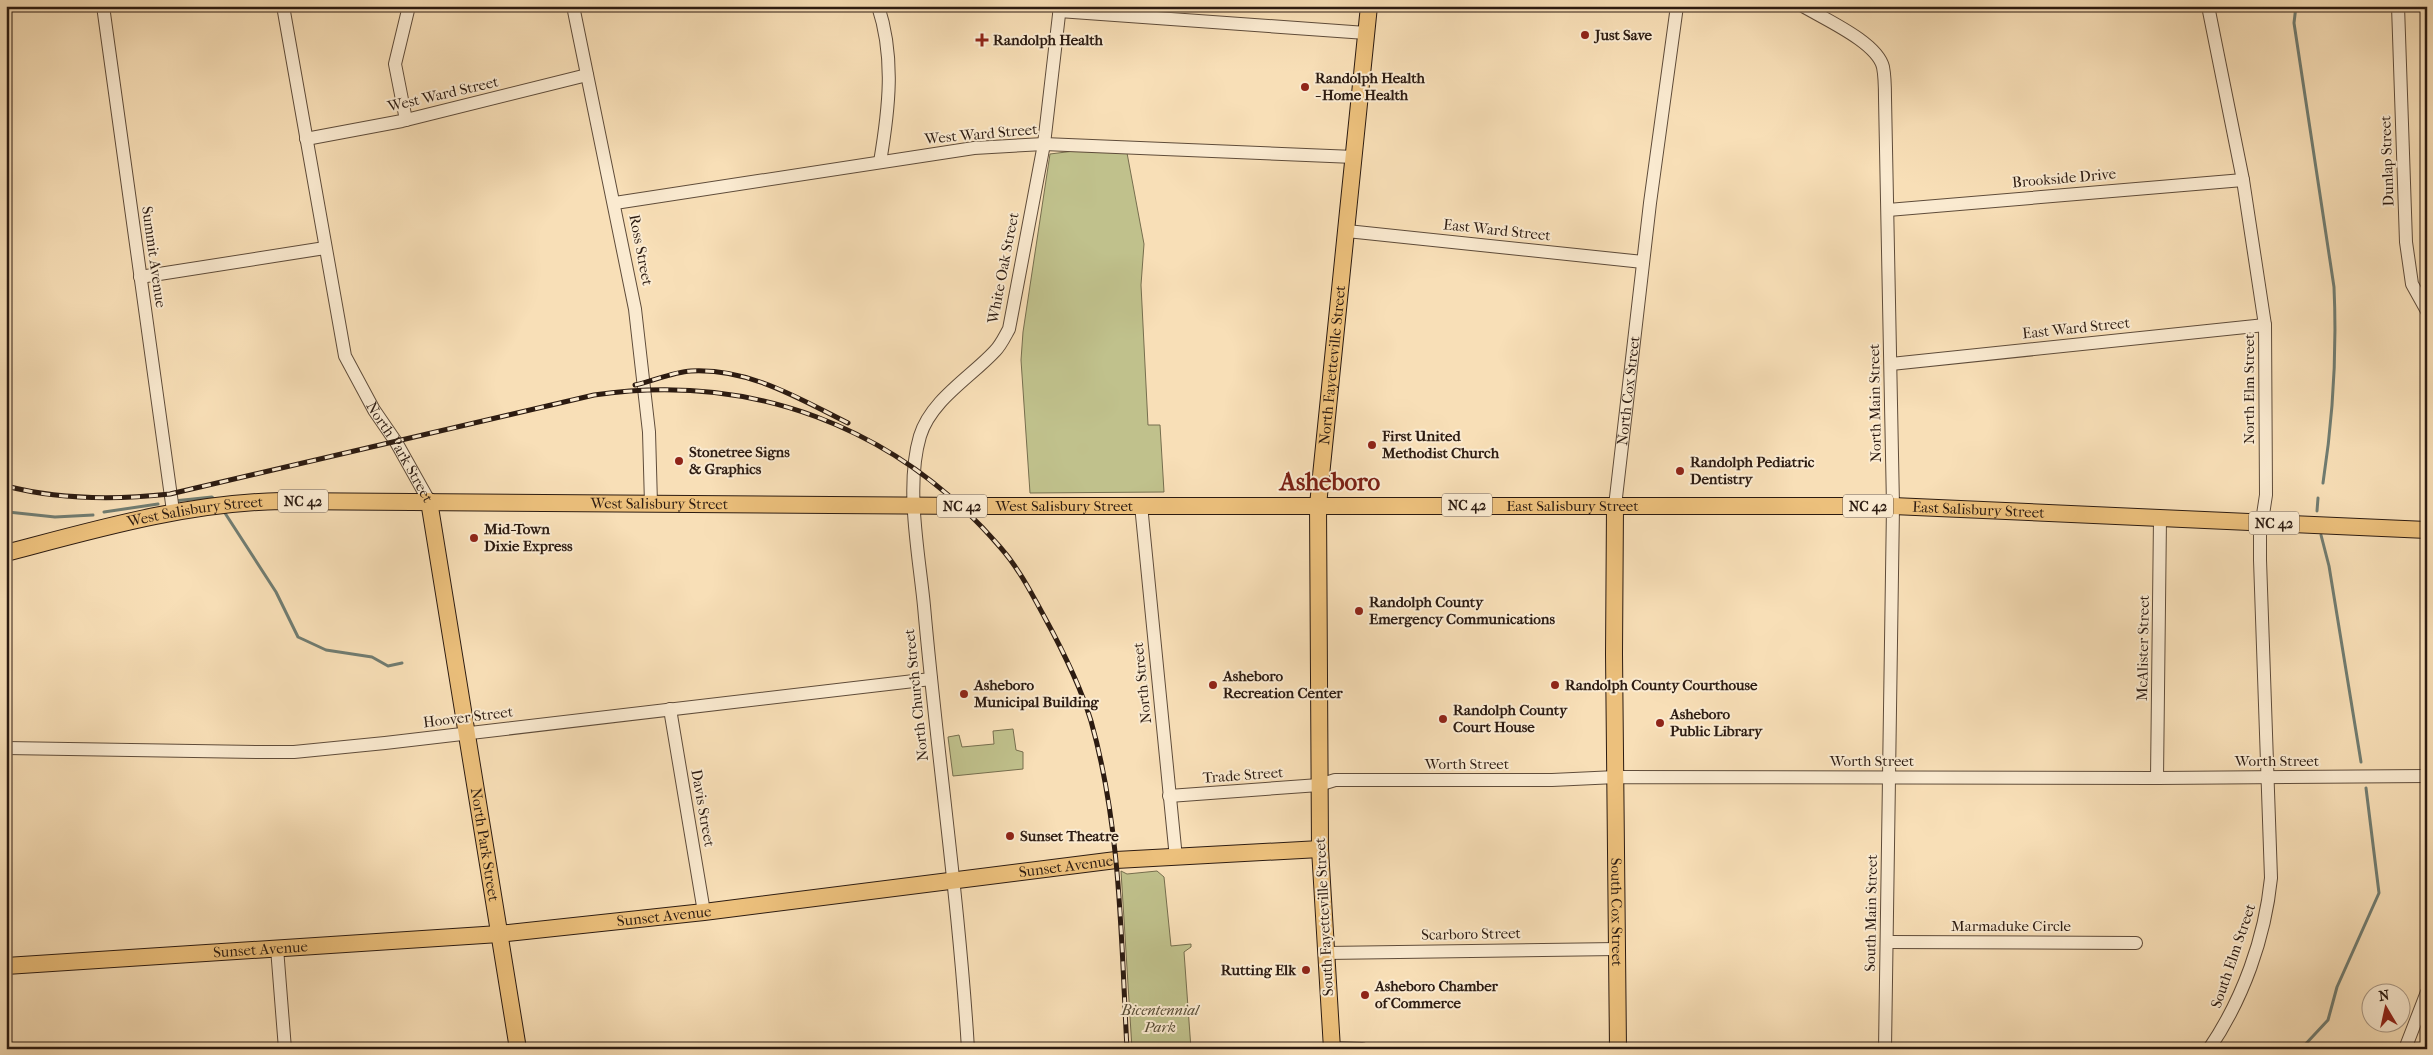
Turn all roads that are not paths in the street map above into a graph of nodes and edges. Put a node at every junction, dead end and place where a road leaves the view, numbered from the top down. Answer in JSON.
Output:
{"nodes":[{"id":1,"x":103,"y":6,"type":"edge"},
{"id":2,"x":283,"y":6,"type":"edge"},
{"id":3,"x":409,"y":6,"type":"edge"},
{"id":4,"x":572,"y":6,"type":"edge"},
{"id":5,"x":878,"y":6,"type":"edge"},
{"id":6,"x":1369,"y":6,"type":"edge"},
{"id":7,"x":1677,"y":6,"type":"edge"},
{"id":8,"x":1803,"y":6,"type":"edge"},
{"id":9,"x":2208,"y":6,"type":"edge"},
{"id":10,"x":2398,"y":6,"type":"edge"},
{"id":11,"x":1059,"y":9,"type":"edge"},
{"id":12,"x":1366,"y":33,"type":"junction"},
{"id":13,"x":587,"y":75,"type":"junction"},
{"id":14,"x":406,"y":120,"type":"junction"},
{"id":15,"x":306,"y":139,"type":"junction"},
{"id":16,"x":1044,"y":144,"type":"junction"},
{"id":17,"x":1354,"y":156,"type":"junction"},
{"id":18,"x":880,"y":162,"type":"junction"},
{"id":19,"x":2243,"y":180,"type":"junction"},
{"id":20,"x":615,"y":203,"type":"junction"},
{"id":21,"x":1888,"y":210,"type":"junction"},
{"id":22,"x":1347,"y":231,"type":"junction"},
{"id":23,"x":325,"y":248,"type":"junction"},
{"id":24,"x":1643,"y":262,"type":"junction"},
{"id":25,"x":140,"y":277,"type":"junction"},
{"id":26,"x":2427,"y":310,"type":"edge"},
{"id":27,"x":2265,"y":325,"type":"junction"},
{"id":28,"x":1891,"y":364,"type":"junction"},
{"id":29,"x":429,"y":501,"type":"junction"},
{"id":30,"x":651,"y":504,"type":"junction"},
{"id":31,"x":915,"y":505,"type":"junction"},
{"id":32,"x":1140,"y":505,"type":"junction"},
{"id":33,"x":1318,"y":505,"type":"junction"},
{"id":34,"x":1615,"y":506,"type":"junction"},
{"id":35,"x":1893,"y":506,"type":"junction"},
{"id":36,"x":173,"y":511,"type":"junction"},
{"id":37,"x":2160,"y":518,"type":"junction"},
{"id":38,"x":2262,"y":523,"type":"junction"},
{"id":39,"x":2427,"y":530,"type":"edge"},
{"id":40,"x":6,"y":553,"type":"edge"},
{"id":41,"x":931,"y":679,"type":"junction"},
{"id":42,"x":670,"y":709,"type":"junction"},
{"id":43,"x":466,"y":733,"type":"junction"},
{"id":44,"x":6,"y":748,"type":"edge"},
{"id":45,"x":2427,"y":776,"type":"edge"},
{"id":46,"x":1616,"y":777,"type":"junction"},
{"id":47,"x":2267,"y":777,"type":"junction"},
{"id":48,"x":1889,"y":778,"type":"junction"},
{"id":49,"x":2158,"y":778,"type":"junction"},
{"id":50,"x":1319,"y":786,"type":"junction"},
{"id":51,"x":1169,"y":796,"type":"junction"},
{"id":52,"x":1320,"y":849,"type":"junction"},
{"id":53,"x":1176,"y":858,"type":"junction"},
{"id":54,"x":952,"y":881,"type":"junction"},
{"id":55,"x":704,"y":912,"type":"junction"},
{"id":56,"x":499,"y":934,"type":"junction"},
{"id":57,"x":1887,"y":942,"type":"junction"},
{"id":58,"x":2136,"y":943,"type":"dead end"},
{"id":59,"x":277,"y":948,"type":"junction"},
{"id":60,"x":1617,"y":949,"type":"junction"},
{"id":61,"x":1326,"y":953,"type":"junction"},
{"id":62,"x":6,"y":966,"type":"edge"},
{"id":63,"x":2427,"y":992,"type":"edge"},
{"id":64,"x":1332,"y":1048,"type":"edge"},
{"id":65,"x":2210,"y":1048,"type":"edge"},
{"id":66,"x":285,"y":1049,"type":"edge"},
{"id":67,"x":518,"y":1049,"type":"edge"},
{"id":68,"x":968,"y":1049,"type":"edge"},
{"id":69,"x":1362,"y":1049,"type":"edge"},
{"id":70,"x":1618,"y":1049,"type":"edge"},
{"id":71,"x":1885,"y":1049,"type":"edge"},
{"id":72,"x":2405,"y":1049,"type":"edge"}],
"edges":[{"from":1,"to":25,"type":"street","name":"Summit Avenue"},
{"from":2,"to":15,"type":"street","name":"North Park Street"},
{"from":3,"to":14,"type":"street"},
{"from":4,"to":13,"type":"street","name":"Ross Street"},
{"from":5,"to":18,"type":"street"},
{"from":6,"to":12,"type":"main road","name":"North Fayetteville Street"},
{"from":7,"to":24,"type":"street","name":"North Cox Street"},
{"from":8,"to":21,"type":"street","name":"North Main Street"},
{"from":9,"to":19,"type":"street","name":"North Elm Street"},
{"from":10,"to":26,"type":"street","name":"Dunlap Street"},
{"from":11,"to":12,"type":"street"},
{"from":11,"to":16,"type":"street","name":"White Oak Street"},
{"from":12,"to":17,"type":"main road","name":"North Fayetteville Street"},
{"from":13,"to":14,"type":"street","name":"West Ward Street"},
{"from":13,"to":20,"type":"street","name":"Ross Street"},
{"from":14,"to":15,"type":"street","name":"West Ward Street"},
{"from":15,"to":23,"type":"street","name":"North Park Street"},
{"from":16,"to":17,"type":"street","name":"West Ward Street"},
{"from":16,"to":18,"type":"street","name":"West Ward Street"},
{"from":16,"to":31,"type":"street","name":"White Oak Street"},
{"from":17,"to":22,"type":"main road","name":"North Fayetteville Street"},
{"from":18,"to":20,"type":"street","name":"West Ward Street"},
{"from":19,"to":21,"type":"street","name":"Brookside Drive"},
{"from":19,"to":27,"type":"street","name":"North Elm Street"},
{"from":20,"to":30,"type":"street","name":"Ross Street"},
{"from":21,"to":28,"type":"street","name":"North Main Street"},
{"from":22,"to":24,"type":"street","name":"East Ward Street"},
{"from":22,"to":33,"type":"main road","name":"North Fayetteville Street"},
{"from":23,"to":25,"type":"street"},
{"from":23,"to":29,"type":"street","name":"North Park Street"},
{"from":24,"to":34,"type":"street","name":"North Cox Street"},
{"from":25,"to":36,"type":"street","name":"Summit Avenue"},
{"from":27,"to":28,"type":"street","name":"East Ward Street"},
{"from":27,"to":38,"type":"street","name":"North Elm Street"},
{"from":28,"to":35,"type":"street","name":"North Main Street"},
{"from":29,"to":30,"type":"main road","name":"West Salisbury Street","number":"NC 42"},
{"from":29,"to":36,"type":"main road","name":"West Salisbury Street","number":"NC 42"},
{"from":29,"to":43,"type":"main road","name":"North Park Street"},
{"from":30,"to":31,"type":"main road","name":"West Salisbury Street","number":"NC 42"},
{"from":31,"to":32,"type":"main road","name":"West Salisbury Street","number":"NC 42"},
{"from":31,"to":41,"type":"street","name":"North Church Street"},
{"from":32,"to":33,"type":"main road","name":"West Salisbury Street","number":"NC 42"},
{"from":32,"to":51,"type":"street","name":"North Street"},
{"from":33,"to":34,"type":"main road","name":"East Salisbury Street","number":"NC 42"},
{"from":33,"to":50,"type":"main road","name":"North Fayetteville Street"},
{"from":34,"to":35,"type":"main road","name":"East Salisbury Street","number":"NC 42"},
{"from":34,"to":46,"type":"main road","name":"North Cox Street"},
{"from":35,"to":37,"type":"main road","name":"East Salisbury Street","number":"NC 42"},
{"from":35,"to":48,"type":"street","name":"North Main Street"},
{"from":36,"to":40,"type":"main road","name":"West Salisbury Street","number":"NC 42"},
{"from":37,"to":38,"type":"main road","name":"East Salisbury Street","number":"NC 42"},
{"from":37,"to":49,"type":"street","name":"McAlister Street"},
{"from":38,"to":39,"type":"main road","name":"East Salisbury Street","number":"NC 42"},
{"from":38,"to":47,"type":"street","name":"North Elm Street"},
{"from":41,"to":42,"type":"street","name":"Hoover Street"},
{"from":41,"to":54,"type":"street","name":"North Church Street"},
{"from":42,"to":43,"type":"street","name":"Hoover Street"},
{"from":42,"to":55,"type":"street","name":"Davis Street"},
{"from":43,"to":44,"type":"street","name":"Hoover Street"},
{"from":43,"to":56,"type":"main road","name":"North Park Street"},
{"from":45,"to":47,"type":"street","name":"Worth Street"},
{"from":46,"to":48,"type":"street","name":"Worth Street"},
{"from":46,"to":50,"type":"street","name":"Worth Street"},
{"from":46,"to":60,"type":"main road","name":"South Cox Street"},
{"from":47,"to":49,"type":"street","name":"Worth Street"},
{"from":47,"to":65,"type":"street","name":"South Elm Street"},
{"from":48,"to":49,"type":"street","name":"Worth Street"},
{"from":48,"to":57,"type":"street","name":"South Main Street"},
{"from":50,"to":51,"type":"street","name":"Trade Street"},
{"from":50,"to":52,"type":"main road","name":"South Fayetteville Street"},
{"from":51,"to":53,"type":"street","name":"North Street"},
{"from":52,"to":53,"type":"main road","name":"Sunset Avenue"},
{"from":52,"to":61,"type":"main road","name":"South Fayetteville Street"},
{"from":53,"to":54,"type":"main road","name":"Sunset Avenue"},
{"from":54,"to":55,"type":"main road","name":"Sunset Avenue"},
{"from":54,"to":68,"type":"street","name":"North Church Street"},
{"from":55,"to":56,"type":"main road","name":"Sunset Avenue"},
{"from":56,"to":59,"type":"main road","name":"Sunset Avenue"},
{"from":56,"to":67,"type":"main road","name":"North Park Street"},
{"from":57,"to":58,"type":"street","name":"Marmaduke Circle"},
{"from":57,"to":71,"type":"street","name":"South Main Street"},
{"from":59,"to":62,"type":"main road","name":"Sunset Avenue"},
{"from":59,"to":66,"type":"street"},
{"from":60,"to":61,"type":"street","name":"Scarboro Street"},
{"from":60,"to":70,"type":"main road","name":"South Cox Street"},
{"from":61,"to":64,"type":"main road","name":"South Fayetteville Street"},
{"from":63,"to":72,"type":"street"},
{"from":64,"to":69,"type":"street"}]}
